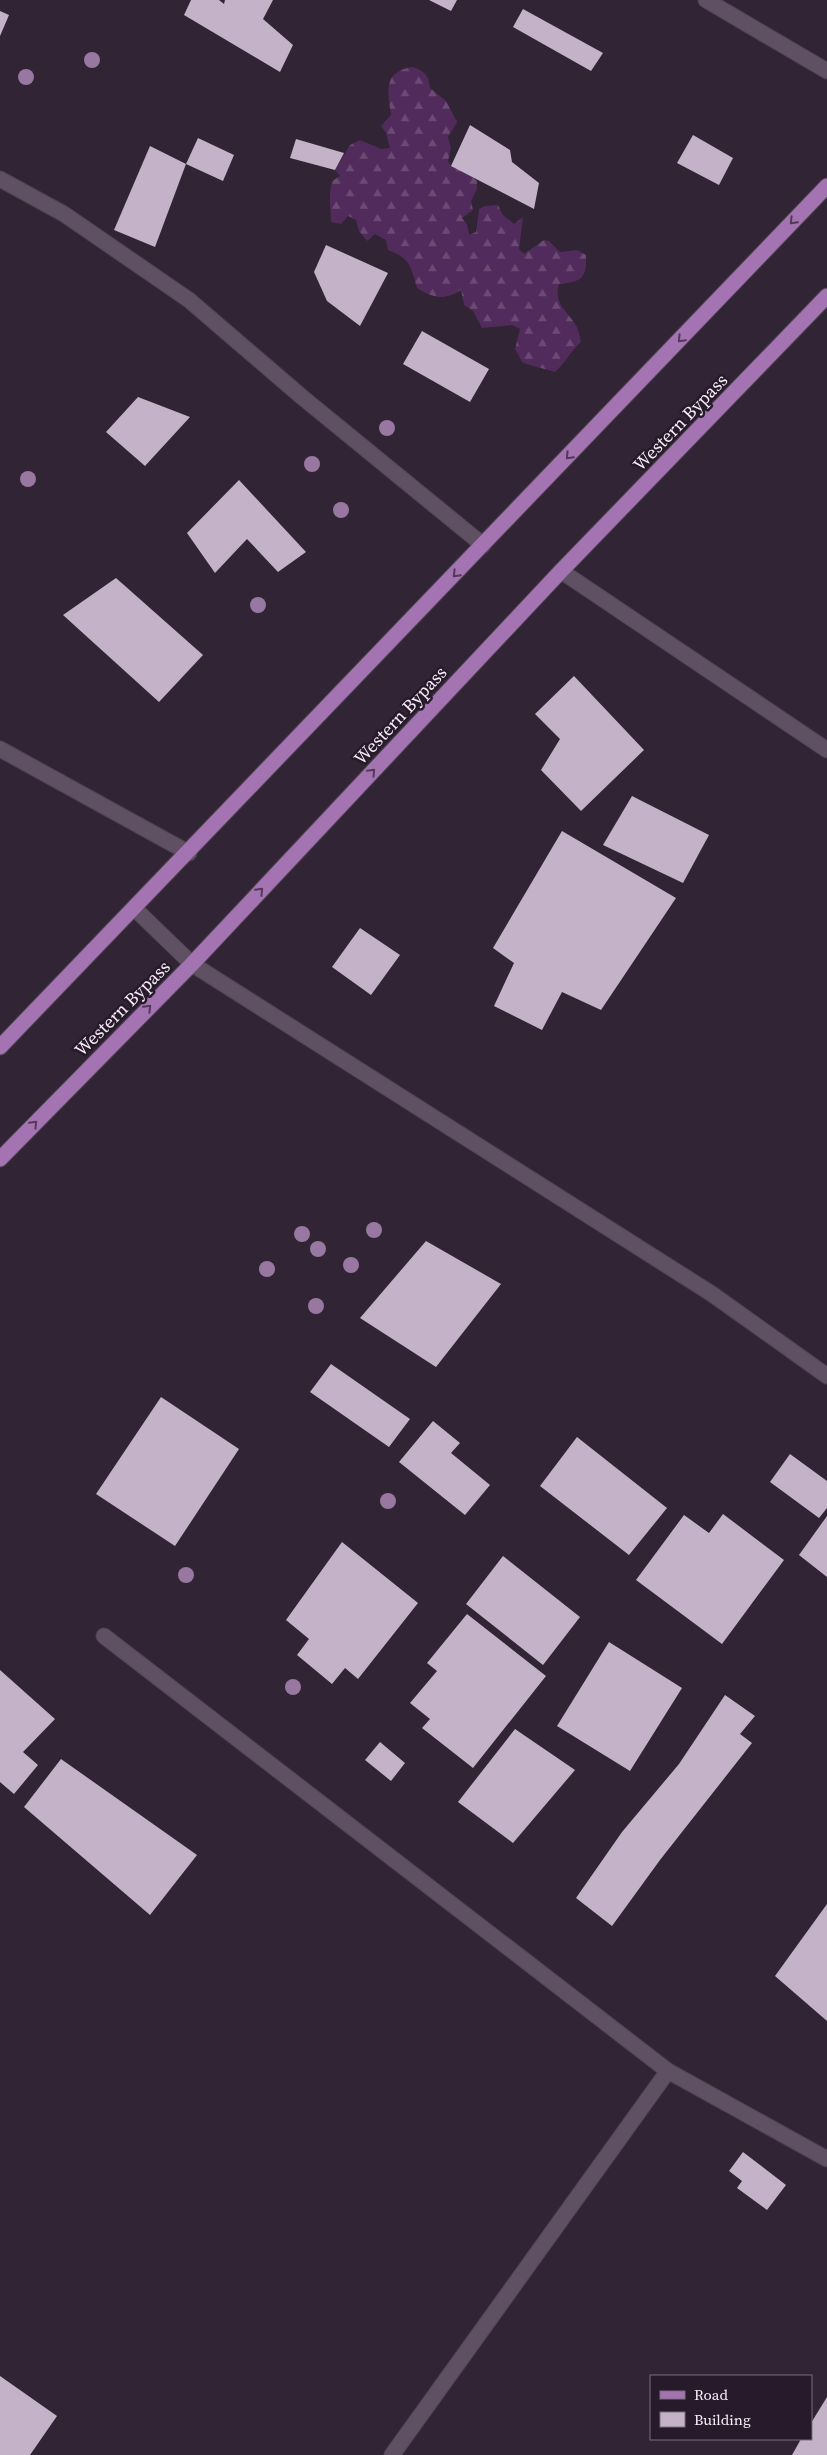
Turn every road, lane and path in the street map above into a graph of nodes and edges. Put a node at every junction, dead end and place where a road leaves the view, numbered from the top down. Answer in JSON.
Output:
{"nodes":[{"id":1,"x":706,"y":0,"type":"edge"},
{"id":2,"x":827,"y":72,"type":"edge"},
{"id":3,"x":0,"y":179,"type":"edge"},
{"id":4,"x":827,"y":186,"type":"edge"},
{"id":5,"x":827,"y":296,"type":"edge"},
{"id":6,"x":483,"y":545,"type":"junction"},
{"id":7,"x":561,"y":571,"type":"junction"},
{"id":8,"x":0,"y":749,"type":"edge"},
{"id":9,"x":827,"y":750,"type":"edge"},
{"id":10,"x":189,"y":853,"type":"junction"},
{"id":11,"x":135,"y":909,"type":"junction"},
{"id":12,"x":192,"y":964,"type":"junction"},
{"id":13,"x":0,"y":1048,"type":"edge"},
{"id":14,"x":0,"y":1159,"type":"edge"},
{"id":15,"x":827,"y":1376,"type":"edge"},
{"id":16,"x":104,"y":1636,"type":"dead end"},
{"id":17,"x":668,"y":2071,"type":"junction"},
{"id":18,"x":827,"y":2159,"type":"edge"},
{"id":19,"x":392,"y":2455,"type":"edge"}],
"edges":[{"from":1,"to":2,"type":"street"},
{"from":3,"to":6,"type":"street"},
{"from":4,"to":6,"type":"main road","one_way":true},
{"from":5,"to":7,"type":"main road","name":"Western Bypass"},
{"from":6,"to":10,"type":"main road","one_way":true},
{"from":7,"to":9,"type":"street"},
{"from":12,"to":7,"type":"main road","name":"Western Bypass","one_way":true},
{"from":8,"to":10,"type":"street"},
{"from":10,"to":11,"type":"main road"},
{"from":11,"to":12,"type":"street"},
{"from":11,"to":13,"type":"main road"},
{"from":14,"to":12,"type":"main road","name":"Western Bypass","one_way":true},
{"from":12,"to":15,"type":"street"},
{"from":16,"to":17,"type":"street"},
{"from":17,"to":18,"type":"street"},
{"from":17,"to":19,"type":"street"}]}
